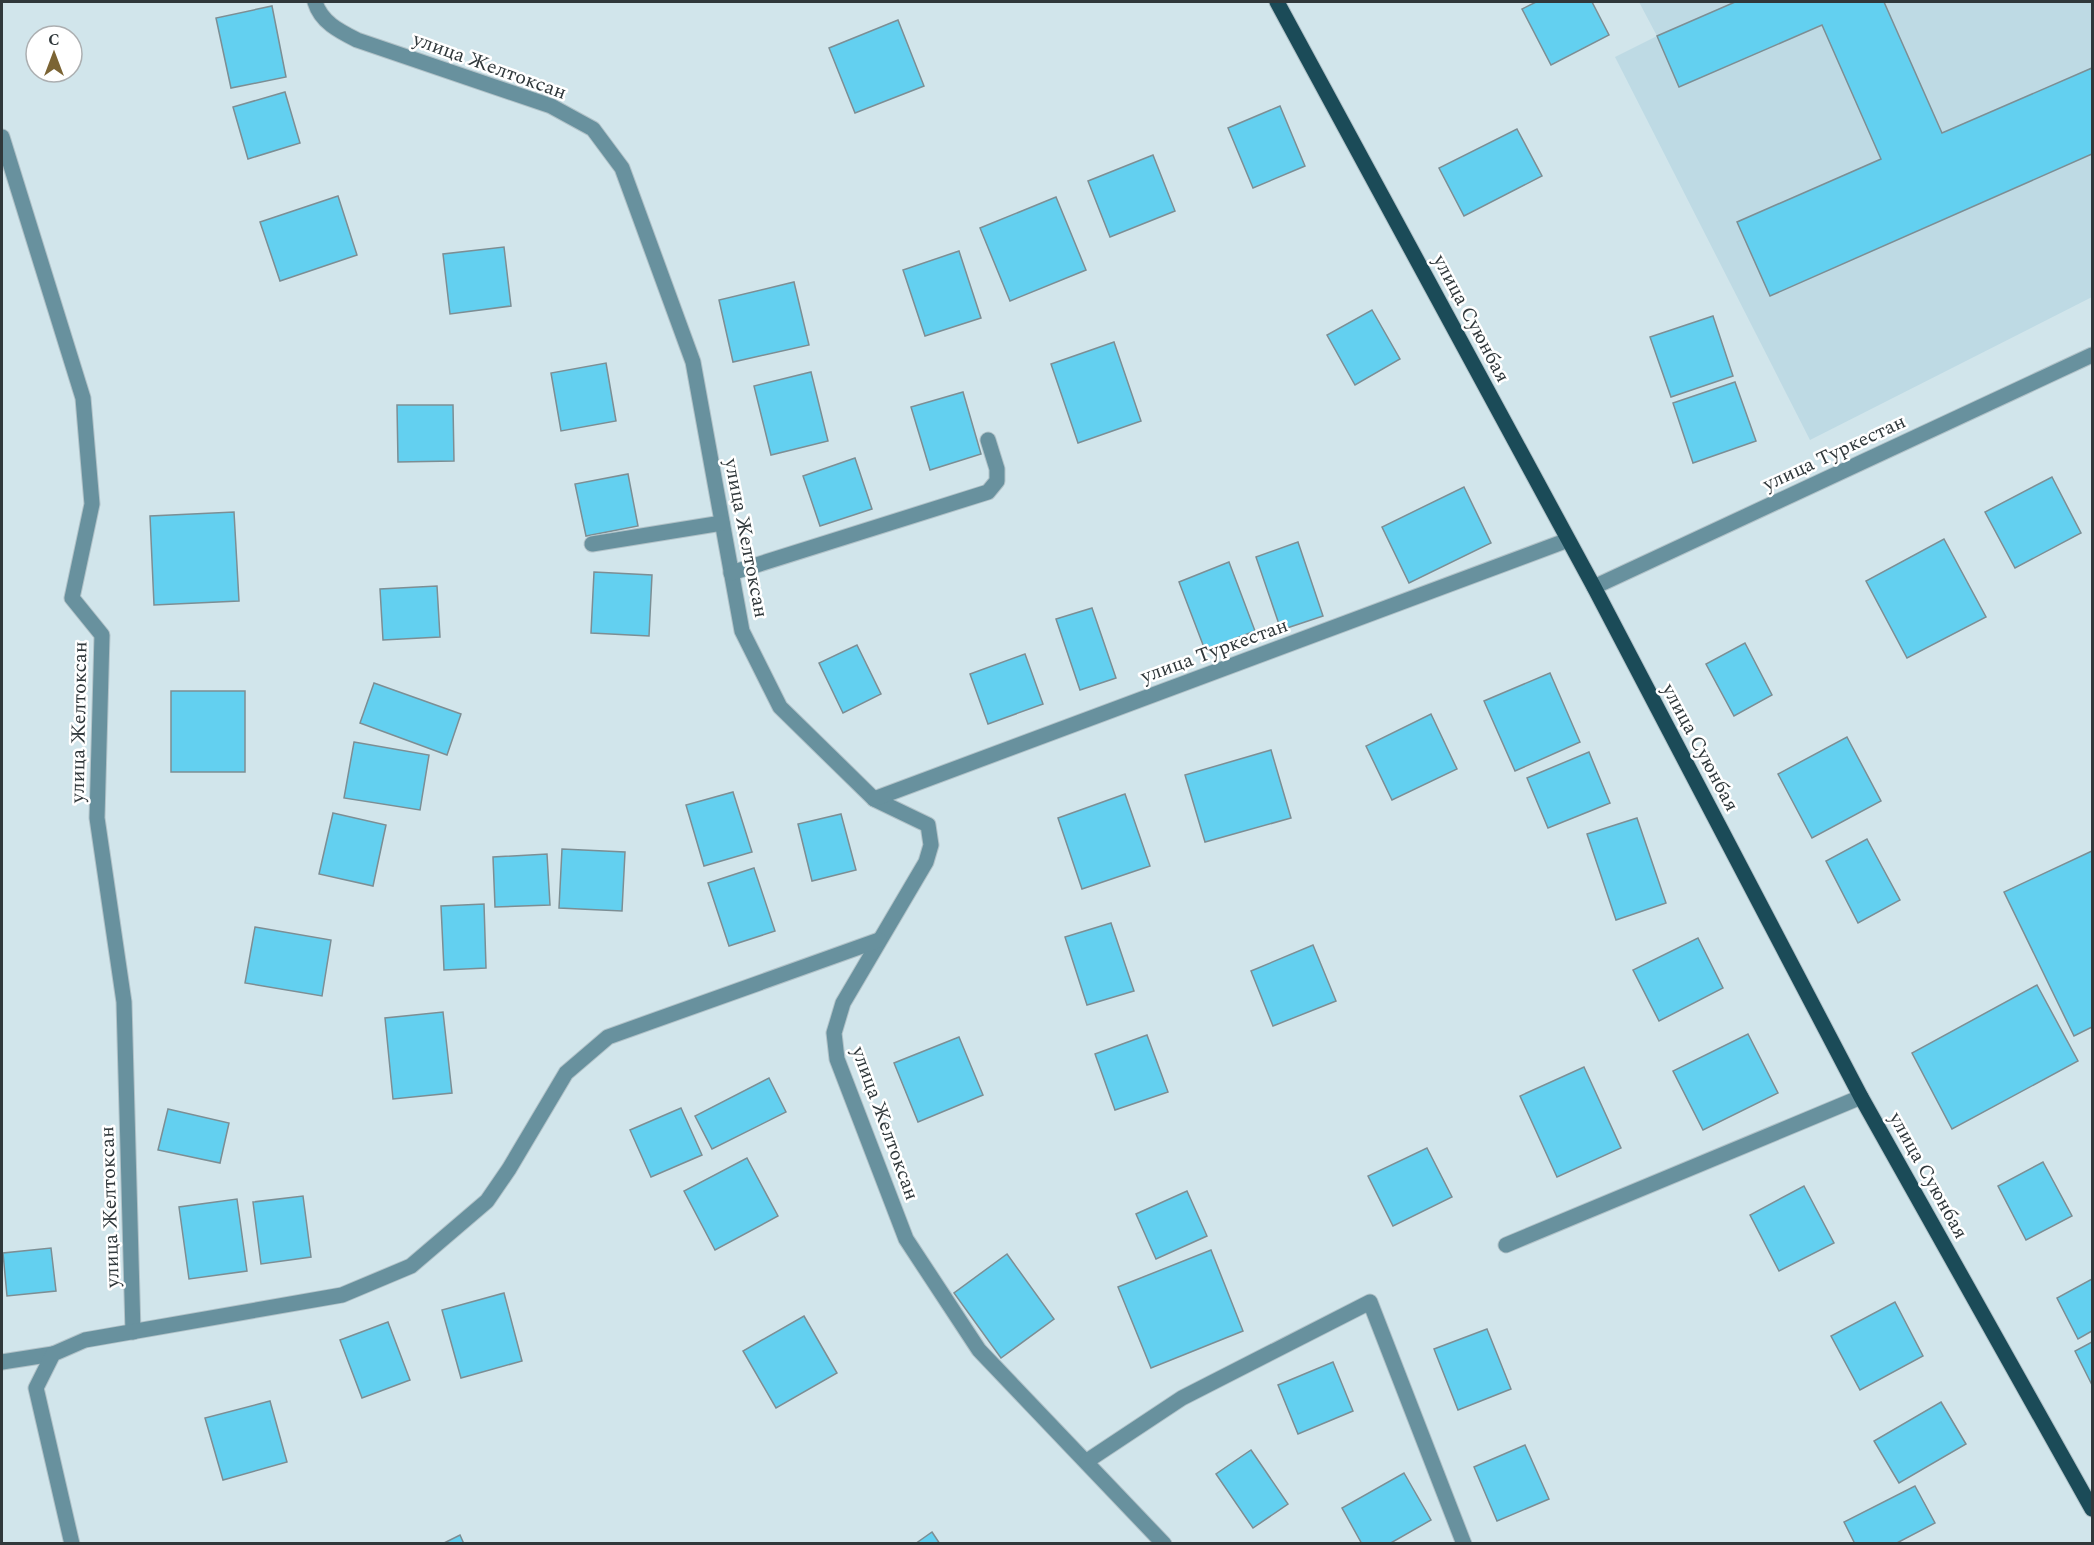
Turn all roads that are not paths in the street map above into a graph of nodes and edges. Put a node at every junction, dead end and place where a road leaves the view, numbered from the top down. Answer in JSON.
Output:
{"nodes":[{"id":1,"x":315,"y":2,"type":"edge"},
{"id":2,"x":1277,"y":2,"type":"edge"},
{"id":3,"x":2,"y":137,"type":"edge"},
{"id":4,"x":2092,"y":355,"type":"edge"},
{"id":5,"x":988,"y":440,"type":"dead end"},
{"id":6,"x":722,"y":523,"type":"junction"},
{"id":7,"x":1568,"y":540,"type":"junction"},
{"id":8,"x":592,"y":544,"type":"dead end"},
{"id":9,"x":731,"y":573,"type":"junction"},
{"id":10,"x":1594,"y":587,"type":"junction"},
{"id":11,"x":874,"y":799,"type":"junction"},
{"id":12,"x":879,"y":940,"type":"junction"},
{"id":13,"x":1861,"y":1097,"type":"junction"},
{"id":14,"x":1506,"y":1245,"type":"dead end"},
{"id":15,"x":133,"y":1332,"type":"junction"},
{"id":16,"x":53,"y":1354,"type":"junction"},
{"id":17,"x":2,"y":1362,"type":"edge"},
{"id":18,"x":1087,"y":1461,"type":"junction"},
{"id":19,"x":2092,"y":1509,"type":"edge"},
{"id":20,"x":72,"y":1544,"type":"edge"},
{"id":21,"x":1164,"y":1544,"type":"edge"},
{"id":22,"x":1464,"y":1544,"type":"edge"}],
"edges":[{"from":1,"to":6,"type":"street","name":"улица Желтоксан"},
{"from":2,"to":7,"type":"main road","name":"улица Суюнбая"},
{"from":3,"to":15,"type":"street","name":"улица Желтоксан"},
{"from":4,"to":10,"type":"street","name":"улица Туркестан"},
{"from":5,"to":9,"type":"street"},
{"from":6,"to":8,"type":"street"},
{"from":6,"to":9,"type":"street","name":"улица Желтоксан"},
{"from":7,"to":10,"type":"main road","name":"улица Суюнбая"},
{"from":7,"to":11,"type":"street","name":"улица Туркестан"},
{"from":9,"to":11,"type":"street","name":"улица Желтоксан"},
{"from":10,"to":13,"type":"main road","name":"улица Суюнбая"},
{"from":11,"to":12,"type":"street","name":"улица Желтоксан"},
{"from":12,"to":15,"type":"street"},
{"from":12,"to":18,"type":"street","name":"улица Желтоксан"},
{"from":13,"to":14,"type":"street"},
{"from":13,"to":19,"type":"main road","name":"улица Суюнбая"},
{"from":15,"to":16,"type":"street"},
{"from":16,"to":17,"type":"street"},
{"from":16,"to":20,"type":"street"},
{"from":18,"to":21,"type":"street","name":"улица Желтоксан"},
{"from":18,"to":22,"type":"street"}]}
